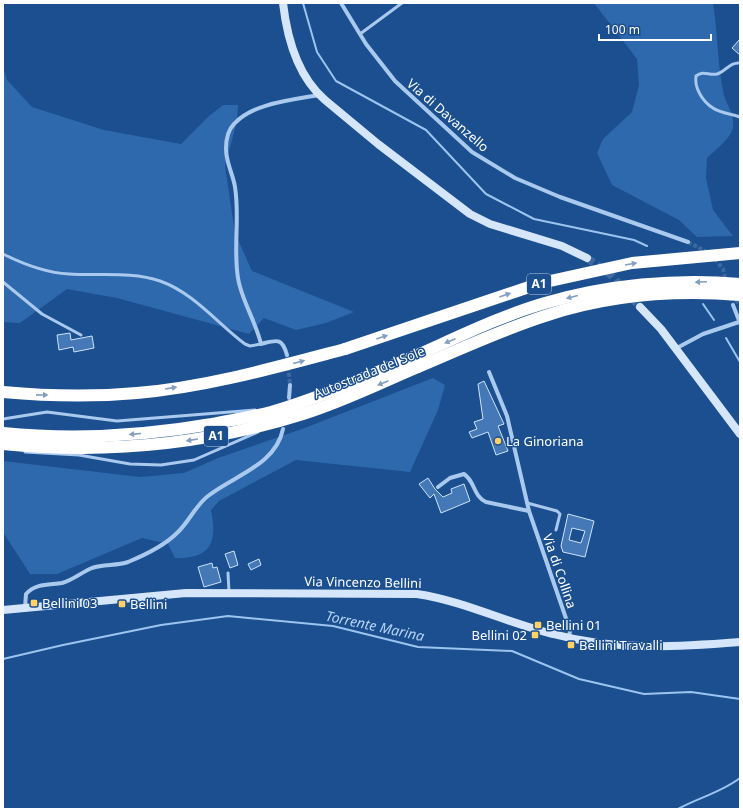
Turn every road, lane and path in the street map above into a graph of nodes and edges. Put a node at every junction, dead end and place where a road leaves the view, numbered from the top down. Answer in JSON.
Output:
{"nodes":[{"id":1,"x":283,"y":3,"type":"edge"},
{"id":2,"x":341,"y":3,"type":"edge"},
{"id":3,"x":402,"y":3,"type":"edge"},
{"id":4,"x":360,"y":34,"type":"junction"},
{"id":5,"x":740,"y":62,"type":"edge"},
{"id":6,"x":319,"y":95,"type":"junction"},
{"id":7,"x":740,"y":117,"type":"edge"},
{"id":8,"x":688,"y":242,"type":"tunnel mouth"},
{"id":9,"x":740,"y":253,"type":"edge"},
{"id":10,"x":3,"y":254,"type":"edge"},
{"id":11,"x":587,"y":258,"type":"tunnel mouth"},
{"id":12,"x":3,"y":282,"type":"edge"},
{"id":13,"x":740,"y":284,"type":"edge"},
{"id":14,"x":740,"y":295,"type":"tunnel mouth"},
{"id":15,"x":733,"y":305,"type":"dead end"},
{"id":16,"x":640,"y":307,"type":"tunnel mouth"},
{"id":17,"x":740,"y":322,"type":"edge"},
{"id":18,"x":81,"y":335,"type":"dead end"},
{"id":19,"x":262,"y":344,"type":"junction"},
{"id":20,"x":675,"y":349,"type":"junction"},
{"id":21,"x":287,"y":355,"type":"tunnel mouth"},
{"id":22,"x":416,"y":362,"type":"junction"},
{"id":23,"x":489,"y":372,"type":"dead end"},
{"id":24,"x":290,"y":385,"type":"tunnel mouth"},
{"id":25,"x":3,"y":392,"type":"edge"},
{"id":26,"x":349,"y":397,"type":"junction"},
{"id":27,"x":287,"y":403,"type":"junction"},
{"id":28,"x":324,"y":412,"type":"dead end"},
{"id":29,"x":308,"y":417,"type":"dead end"},
{"id":30,"x":3,"y":419,"type":"edge"},
{"id":31,"x":291,"y":422,"type":"dead end"},
{"id":32,"x":285,"y":424,"type":"dead end"},
{"id":33,"x":281,"y":428,"type":"joint"},
{"id":34,"x":262,"y":431,"type":"dead end"},
{"id":35,"x":3,"y":432,"type":"edge"},
{"id":36,"x":740,"y":434,"type":"edge"},
{"id":37,"x":3,"y":444,"type":"edge"},
{"id":38,"x":19,"y":451,"type":"dead end"},
{"id":39,"x":438,"y":487,"type":"dead end"},
{"id":40,"x":527,"y":503,"type":"junction"},
{"id":41,"x":529,"y":511,"type":"junction"},
{"id":42,"x":556,"y":530,"type":"dead end"},
{"id":43,"x":228,"y":573,"type":"dead end"},
{"id":44,"x":229,"y":592,"type":"junction"},
{"id":45,"x":25,"y":608,"type":"junction"},
{"id":46,"x":3,"y":610,"type":"edge"},
{"id":47,"x":569,"y":638,"type":"junction"},
{"id":48,"x":740,"y":642,"type":"edge"}],
"edges":[{"from":1,"to":6,"type":"main road"},
{"from":2,"to":4,"type":"street","name":"Via di Davanzello"},
{"from":3,"to":4,"type":"lane"},
{"from":4,"to":8,"type":"street","name":"Via di Davanzello"},
{"from":5,"to":7,"type":"lane"},
{"from":6,"to":11,"type":"main road"},
{"from":6,"to":19,"type":"street"},
{"from":25,"to":9,"type":"highway","name":"Autostrada del Sole","number":"A1","one_way":true,"bridge":true},
{"from":10,"to":19,"type":"lane"},
{"from":12,"to":18,"type":"lane"},
{"from":13,"to":22,"type":"highway","name":"Autostrada del Sole","number":"A1","one_way":true,"bridge":true},
{"from":14,"to":22,"type":"highway","name":"Autostrada del Sole","number":"A1","bridge":true},
{"from":15,"to":17,"type":"street"},
{"from":16,"to":20,"type":"main road"},
{"from":17,"to":20,"type":"street"},
{"from":19,"to":21,"type":"street"},
{"from":20,"to":36,"type":"main road"},
{"from":22,"to":26,"type":"highway","name":"Autostrada del Sole","number":"A1","one_way":true},
{"from":22,"to":27,"type":"highway","name":"Autostrada del Sole","number":"A1"},
{"from":23,"to":40,"type":"street","name":"Via di Collina"},
{"from":24,"to":27,"type":"street"},
{"from":26,"to":28,"type":"lane"},
{"from":26,"to":37,"type":"highway","name":"Autostrada del Sole","number":"A1","one_way":true},
{"from":27,"to":30,"type":"lane"},
{"from":27,"to":35,"type":"highway","name":"Autostrada del Sole","number":"A1","one_way":true},
{"from":29,"to":31,"type":"lane"},
{"from":32,"to":33,"type":"lane"},
{"from":33,"to":45,"type":"street"},
{"from":34,"to":38,"type":"lane"},
{"from":39,"to":41,"type":"street"},
{"from":40,"to":41,"type":"street","name":"Via di Collina"},
{"from":40,"to":42,"type":"lane"},
{"from":41,"to":47,"type":"street","name":"Via di Collina"},
{"from":43,"to":44,"type":"lane"},
{"from":44,"to":45,"type":"main road","name":"Via Vincenzo Bellini"},
{"from":44,"to":47,"type":"main road","name":"Via Vincenzo Bellini"},
{"from":45,"to":46,"type":"main road","name":"Via Vincenzo Bellini"},
{"from":47,"to":48,"type":"main road","name":"Via Vincenzo Bellini"}]}
